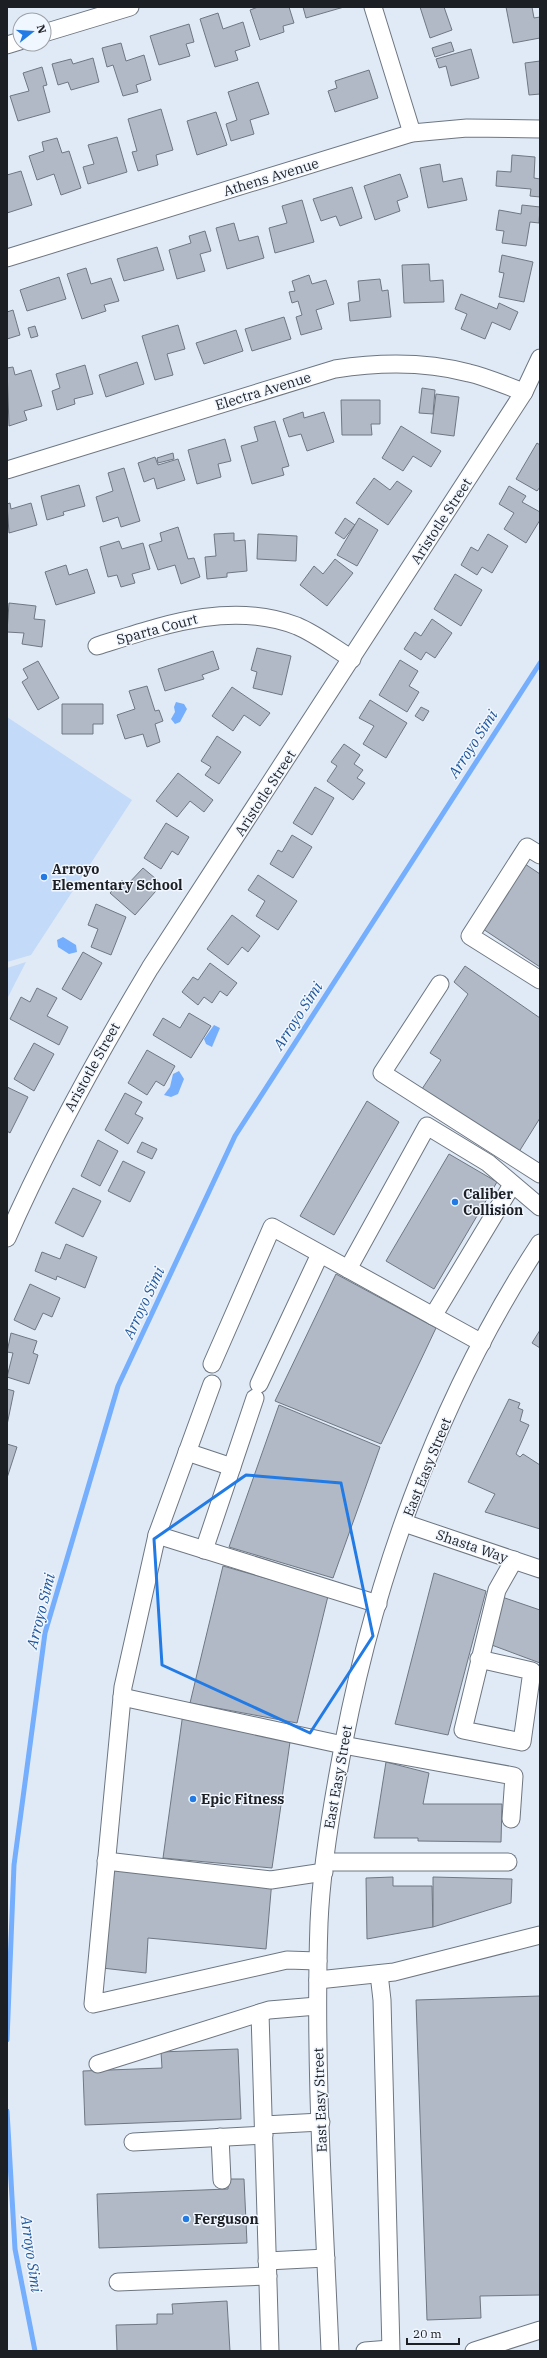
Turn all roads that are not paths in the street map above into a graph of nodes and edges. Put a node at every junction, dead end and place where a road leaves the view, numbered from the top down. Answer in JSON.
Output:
{"nodes":[{"id":1,"x":130,"y":7,"type":"edge"},
{"id":2,"x":373,"y":7,"type":"edge"},
{"id":3,"x":52,"y":31,"type":"edge"},
{"id":4,"x":540,"y":130,"type":"edge"},
{"id":5,"x":412,"y":134,"type":"junction"},
{"id":6,"x":7,"y":258,"type":"edge"},
{"id":7,"x":540,"y":358,"type":"edge"},
{"id":8,"x":524,"y":392,"type":"junction"},
{"id":9,"x":7,"y":470,"type":"edge"},
{"id":10,"x":97,"y":646,"type":"dead end"},
{"id":11,"x":352,"y":659,"type":"junction"},
{"id":12,"x":540,"y":855,"type":"edge"},
{"id":13,"x":540,"y":980,"type":"edge"},
{"id":14,"x":440,"y":984,"type":"dead end"},
{"id":15,"x":540,"y":1174,"type":"edge"},
{"id":16,"x":512,"y":1185,"type":"junction"},
{"id":17,"x":540,"y":1207,"type":"edge"},
{"id":18,"x":7,"y":1238,"type":"edge"},
{"id":19,"x":540,"y":1243,"type":"edge"},
{"id":20,"x":320,"y":1254,"type":"junction"},
{"id":21,"x":348,"y":1269,"type":"junction"},
{"id":22,"x":433,"y":1316,"type":"junction"},
{"id":23,"x":482,"y":1343,"type":"junction"},
{"id":24,"x":212,"y":1364,"type":"dead end"},
{"id":25,"x":212,"y":1384,"type":"dead end"},
{"id":26,"x":187,"y":1452,"type":"junction"},
{"id":27,"x":232,"y":1467,"type":"junction"},
{"id":28,"x":404,"y":1523,"type":"junction"},
{"id":29,"x":157,"y":1535,"type":"junction"},
{"id":30,"x":204,"y":1550,"type":"junction"},
{"id":31,"x":514,"y":1560,"type":"junction"},
{"id":32,"x":540,"y":1569,"type":"edge"},
{"id":33,"x":378,"y":1604,"type":"junction"},
{"id":34,"x":479,"y":1659,"type":"junction"},
{"id":35,"x":122,"y":1697,"type":"junction"},
{"id":36,"x":343,"y":1745,"type":"junction"},
{"id":37,"x":511,"y":1819,"type":"dead end"},
{"id":38,"x":106,"y":1861,"type":"junction"},
{"id":39,"x":508,"y":1862,"type":"dead end"},
{"id":40,"x":325,"y":1867,"type":"junction"},
{"id":41,"x":540,"y":1935,"type":"edge"},
{"id":42,"x":318,"y":1961,"type":"junction"},
{"id":43,"x":379,"y":1974,"type":"junction"},
{"id":44,"x":318,"y":1980,"type":"junction"},
{"id":45,"x":317,"y":2006,"type":"junction"},
{"id":46,"x":260,"y":2013,"type":"junction"},
{"id":47,"x":98,"y":2064,"type":"dead end"},
{"id":48,"x":321,"y":2122,"type":"junction"},
{"id":49,"x":264,"y":2130,"type":"junction"},
{"id":50,"x":220,"y":2137,"type":"junction"},
{"id":51,"x":133,"y":2142,"type":"dead end"},
{"id":52,"x":222,"y":2180,"type":"dead end"},
{"id":53,"x":326,"y":2258,"type":"junction"},
{"id":54,"x":268,"y":2269,"type":"junction"},
{"id":55,"x":118,"y":2282,"type":"dead end"},
{"id":56,"x":540,"y":2330,"type":"edge"},
{"id":57,"x":391,"y":2350,"type":"edge"},
{"id":58,"x":270,"y":2351,"type":"edge"},
{"id":59,"x":330,"y":2351,"type":"edge"},
{"id":60,"x":365,"y":2351,"type":"edge"},
{"id":61,"x":474,"y":2351,"type":"edge"}],
"edges":[{"from":1,"to":3,"type":"street"},
{"from":2,"to":5,"type":"street"},
{"from":4,"to":5,"type":"street","name":"Athens Avenue"},
{"from":5,"to":6,"type":"street","name":"Athens Avenue"},
{"from":7,"to":8,"type":"street","name":"Aristotle Street"},
{"from":8,"to":9,"type":"street","name":"Electra Avenue"},
{"from":8,"to":11,"type":"street","name":"Aristotle Street"},
{"from":10,"to":11,"type":"street","name":"Sparta Court"},
{"from":11,"to":18,"type":"street","name":"Aristotle Street"},
{"from":12,"to":13,"type":"street"},
{"from":14,"to":15,"type":"street"},
{"from":16,"to":17,"type":"street"},
{"from":16,"to":21,"type":"street"},
{"from":16,"to":22,"type":"street"},
{"from":19,"to":23,"type":"street","name":"East Easy Street"},
{"from":20,"to":21,"type":"street"},
{"from":20,"to":24,"type":"street"},
{"from":20,"to":27,"type":"street"},
{"from":21,"to":22,"type":"street"},
{"from":22,"to":23,"type":"street"},
{"from":23,"to":28,"type":"street","name":"East Easy Street"},
{"from":25,"to":26,"type":"street"},
{"from":26,"to":27,"type":"street"},
{"from":26,"to":29,"type":"street"},
{"from":27,"to":30,"type":"street"},
{"from":28,"to":31,"type":"street","name":"Shasta Way"},
{"from":28,"to":33,"type":"street","name":"East Easy Street"},
{"from":29,"to":30,"type":"street"},
{"from":29,"to":35,"type":"street"},
{"from":30,"to":33,"type":"street"},
{"from":31,"to":32,"type":"street","name":"Shasta Way"},
{"from":31,"to":34,"type":"street"},
{"from":33,"to":36,"type":"street","name":"East Easy Street"},
{"from":34,"to":34,"type":"street"},
{"from":35,"to":36,"type":"street"},
{"from":35,"to":38,"type":"street"},
{"from":36,"to":37,"type":"street"},
{"from":36,"to":40,"type":"street","name":"East Easy Street"},
{"from":38,"to":40,"type":"street"},
{"from":38,"to":42,"type":"street"},
{"from":39,"to":40,"type":"street"},
{"from":40,"to":42,"type":"street","name":"East Easy Street"},
{"from":41,"to":43,"type":"street"},
{"from":42,"to":44,"type":"street","name":"East Easy Street"},
{"from":43,"to":44,"type":"street"},
{"from":43,"to":57,"type":"street"},
{"from":44,"to":45,"type":"street","name":"East Easy Street"},
{"from":45,"to":46,"type":"street"},
{"from":45,"to":48,"type":"street","name":"East Easy Street"},
{"from":46,"to":47,"type":"street"},
{"from":46,"to":49,"type":"street"},
{"from":48,"to":49,"type":"street"},
{"from":48,"to":53,"type":"street","name":"East Easy Street"},
{"from":49,"to":50,"type":"street"},
{"from":49,"to":54,"type":"street"},
{"from":50,"to":51,"type":"street"},
{"from":50,"to":52,"type":"street"},
{"from":53,"to":54,"type":"street"},
{"from":53,"to":59,"type":"street","name":"East Easy Street"},
{"from":54,"to":55,"type":"street"},
{"from":54,"to":58,"type":"street"},
{"from":56,"to":61,"type":"street"},
{"from":57,"to":60,"type":"street"}]}
